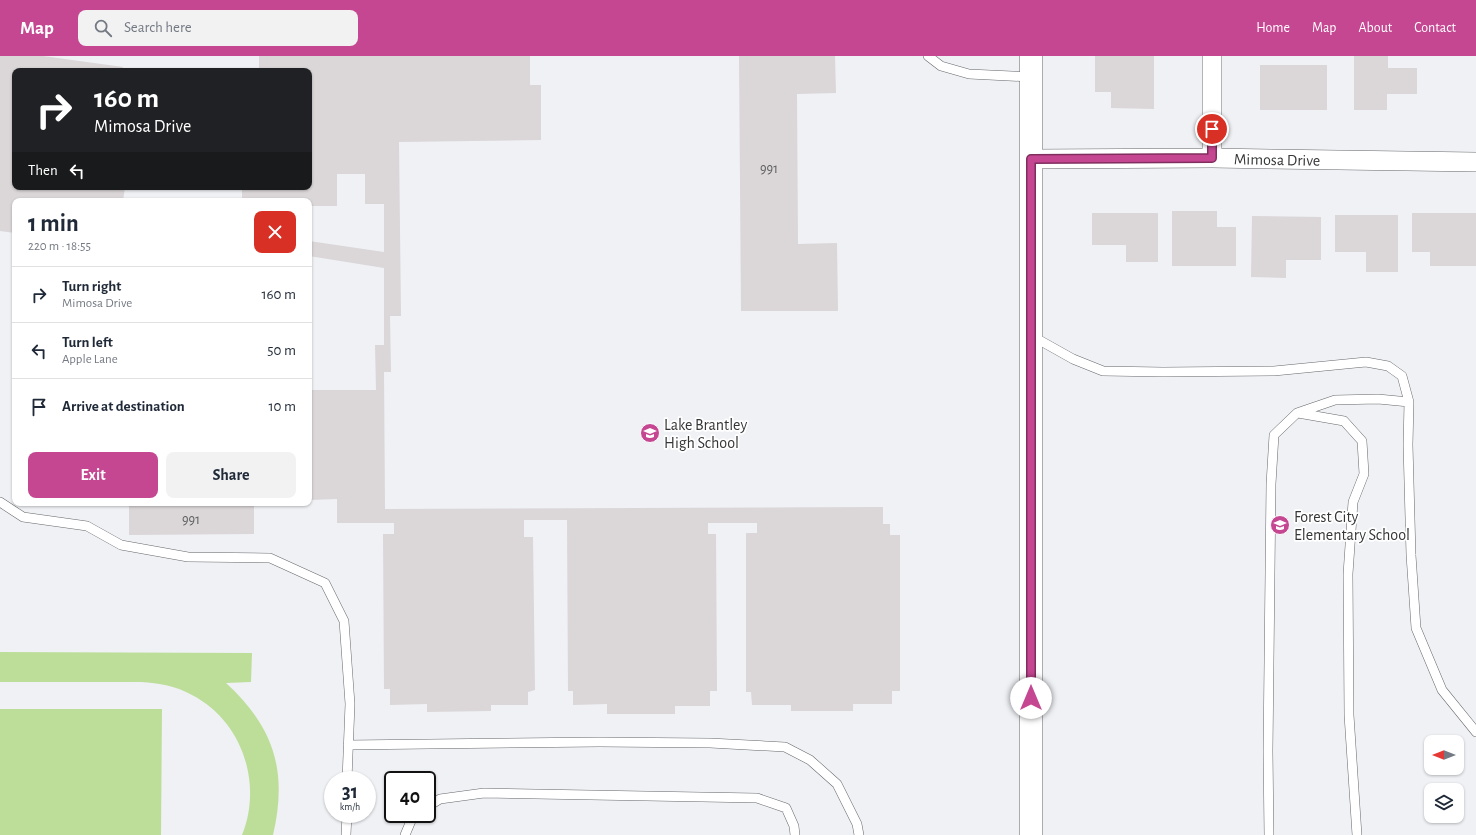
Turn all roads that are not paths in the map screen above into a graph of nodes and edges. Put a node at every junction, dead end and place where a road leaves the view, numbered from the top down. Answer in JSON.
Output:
{"nodes":[{"id":1,"x":928,"y":56,"type":"edge"},
{"id":2,"x":1212,"y":56,"type":"edge"},
{"id":3,"x":1031,"y":67,"type":"edge"},
{"id":4,"x":1212,"y":158,"type":"junction"},
{"id":5,"x":1031,"y":159,"type":"junction"},
{"id":6,"x":1476,"y":162,"type":"edge"},
{"id":7,"x":1031,"y":336,"type":"junction"},
{"id":8,"x":1409,"y":402,"type":"junction"},
{"id":9,"x":1297,"y":413,"type":"junction"},
{"id":10,"x":0,"y":502,"type":"edge"},
{"id":11,"x":1476,"y":732,"type":"edge"},
{"id":12,"x":348,"y":745,"type":"junction"},
{"id":13,"x":348,"y":771,"type":"edge"},
{"id":14,"x":436,"y":801,"type":"edge"},
{"id":15,"x":346,"y":823,"type":"edge"},
{"id":16,"x":410,"y":823,"type":"edge"},
{"id":17,"x":346,"y":835,"type":"edge"},
{"id":18,"x":405,"y":835,"type":"edge"},
{"id":19,"x":795,"y":835,"type":"edge"},
{"id":20,"x":859,"y":835,"type":"edge"},
{"id":21,"x":1031,"y":835,"type":"edge"},
{"id":22,"x":1269,"y":835,"type":"edge"},
{"id":23,"x":1357,"y":835,"type":"edge"}],
"edges":[{"from":1,"to":3,"type":"lane"},
{"from":2,"to":4,"type":"street"},
{"from":3,"to":5,"type":"street"},
{"from":4,"to":5,"type":"street","name":"Mimosa Drive"},
{"from":4,"to":6,"type":"street","name":"Mimosa Drive"},
{"from":5,"to":7,"type":"street"},
{"from":7,"to":8,"type":"lane"},
{"from":7,"to":21,"type":"street"},
{"from":8,"to":9,"type":"lane"},
{"from":8,"to":11,"type":"lane"},
{"from":9,"to":22,"type":"lane"},
{"from":9,"to":23,"type":"lane"},
{"from":10,"to":12,"type":"lane"},
{"from":12,"to":13,"type":"lane"},
{"from":12,"to":20,"type":"lane"},
{"from":14,"to":19,"type":"lane"},
{"from":15,"to":17,"type":"lane"},
{"from":16,"to":18,"type":"lane"}]}
